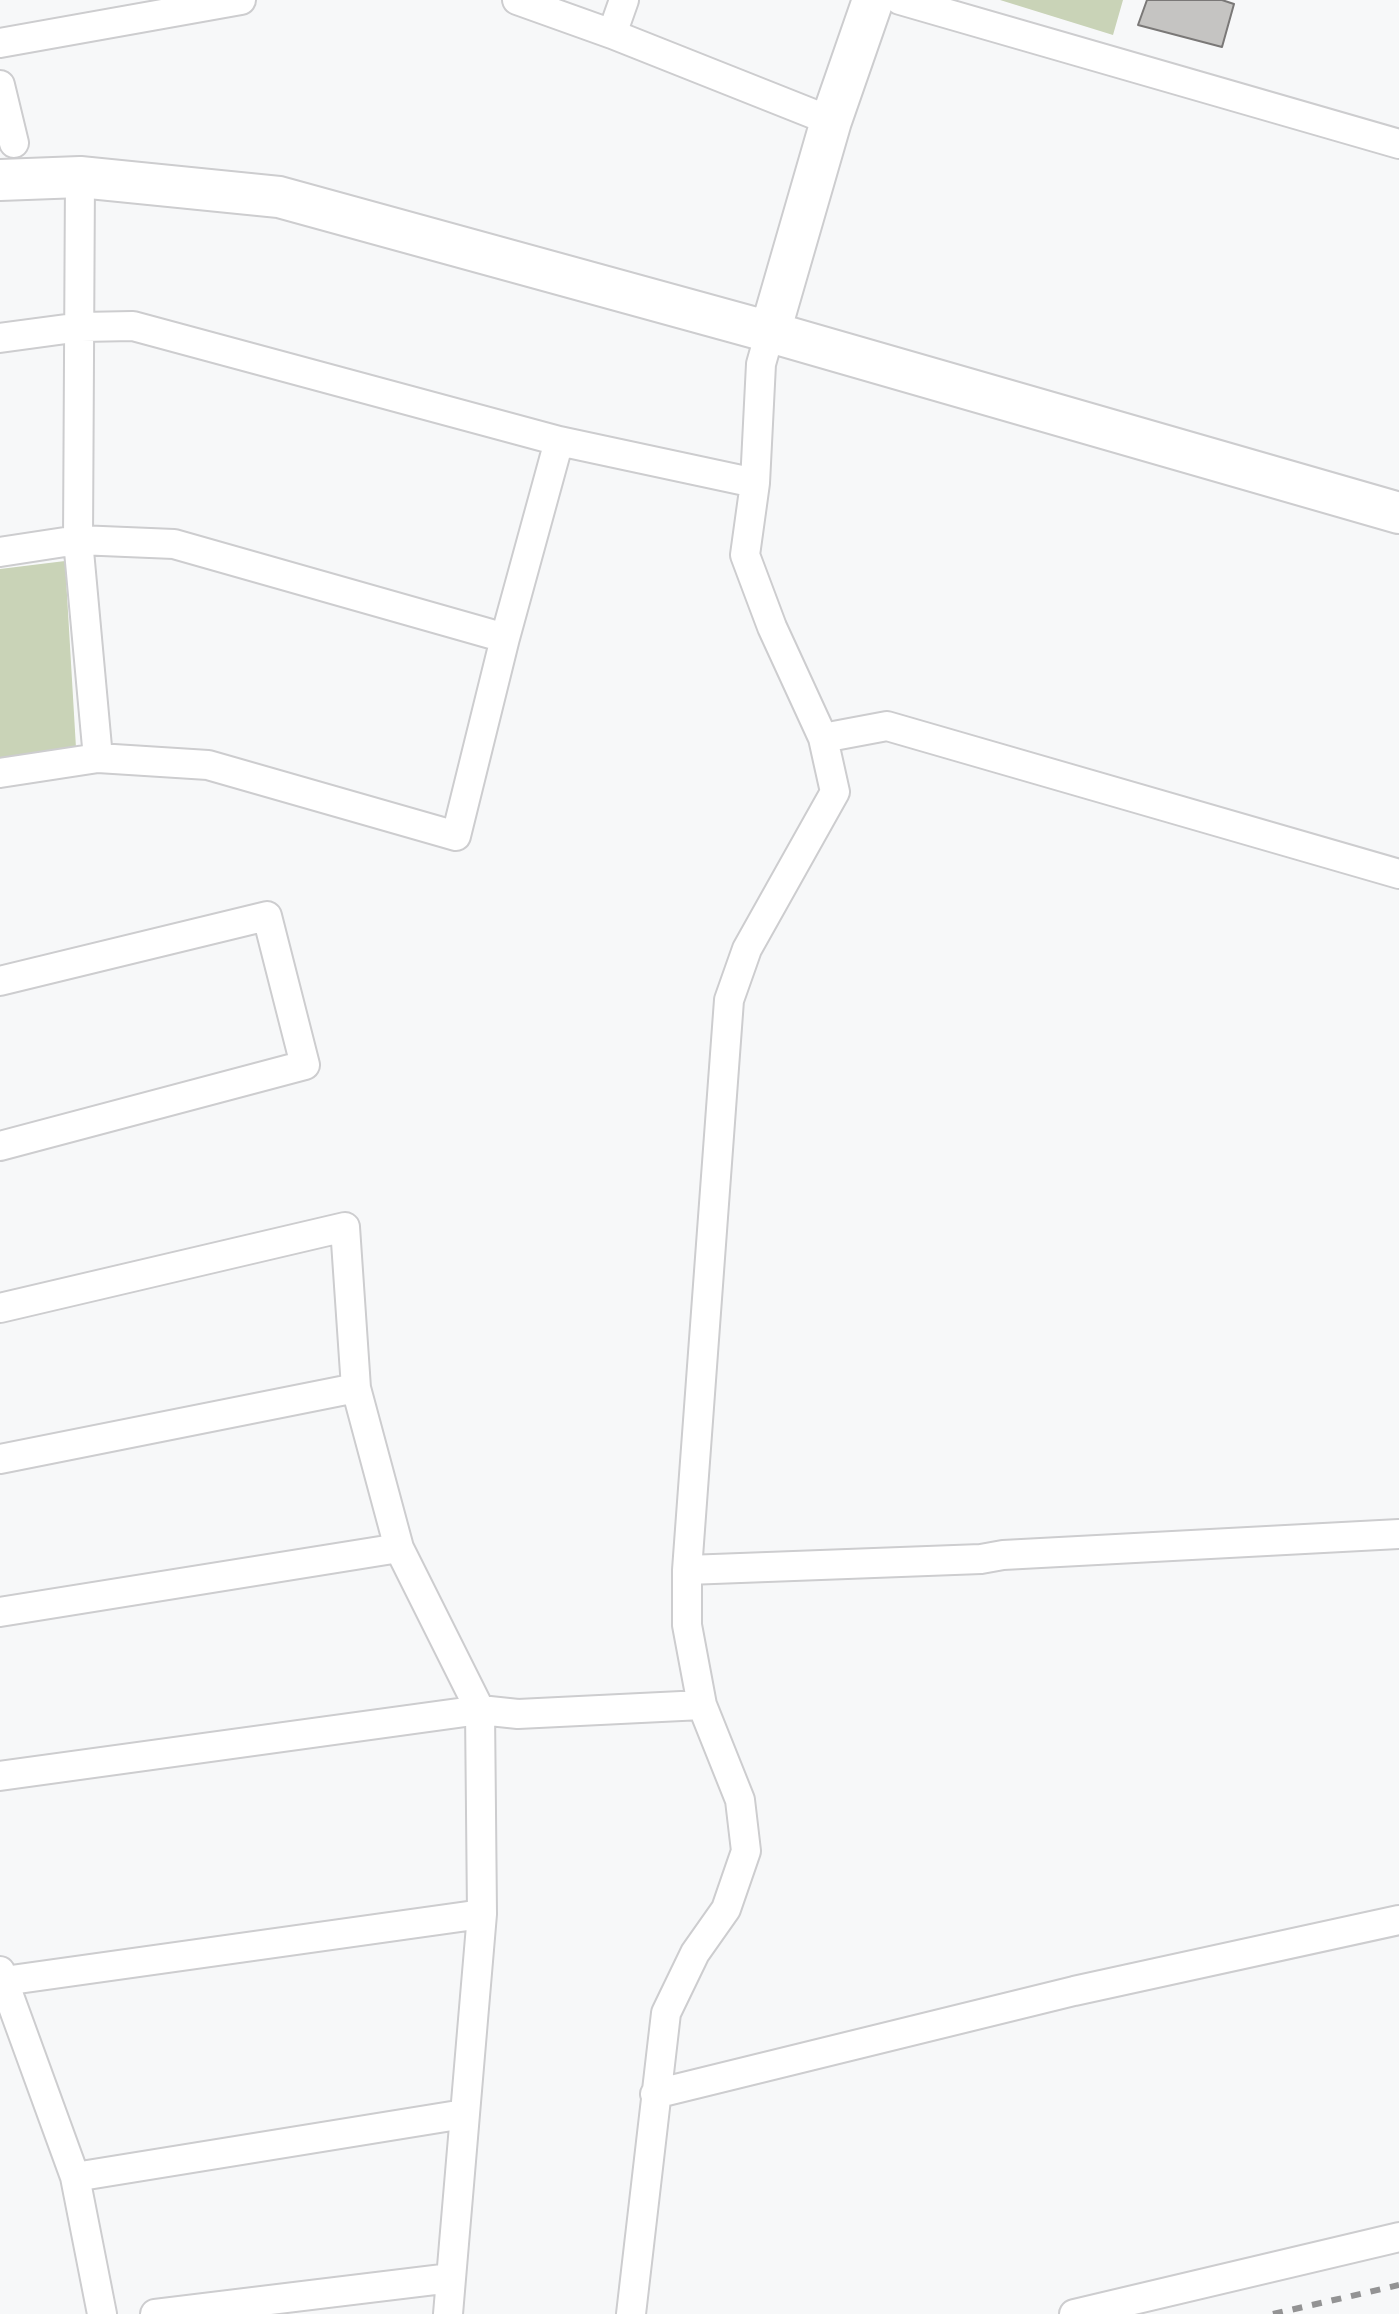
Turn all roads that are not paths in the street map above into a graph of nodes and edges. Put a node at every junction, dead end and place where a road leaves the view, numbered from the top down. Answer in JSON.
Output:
{"nodes":[{"id":1,"x":241,"y":0,"type":"edge"},
{"id":2,"x":517,"y":0,"type":"edge"},
{"id":3,"x":624,"y":0,"type":"edge"},
{"id":4,"x":873,"y":0,"type":"edge"},
{"id":5,"x":900,"y":0,"type":"edge"},
{"id":6,"x":612,"y":34,"type":"junction"},
{"id":7,"x":0,"y":43,"type":"edge"},
{"id":8,"x":0,"y":85,"type":"edge"},
{"id":9,"x":831,"y":121,"type":"junction"},
{"id":10,"x":14,"y":143,"type":"dead end"},
{"id":11,"x":1399,"y":144,"type":"edge"},
{"id":12,"x":80,"y":177,"type":"junction"},
{"id":13,"x":0,"y":180,"type":"edge"},
{"id":14,"x":81,"y":327,"type":"junction"},
{"id":15,"x":770,"y":332,"type":"junction"},
{"id":16,"x":0,"y":338,"type":"edge"},
{"id":17,"x":559,"y":441,"type":"junction"},
{"id":18,"x":755,"y":483,"type":"junction"},
{"id":19,"x":1399,"y":513,"type":"edge"},
{"id":20,"x":78,"y":540,"type":"junction"},
{"id":21,"x":0,"y":552,"type":"edge"},
{"id":22,"x":505,"y":638,"type":"junction"},
{"id":23,"x":823,"y":738,"type":"junction"},
{"id":24,"x":98,"y":758,"type":"junction"},
{"id":25,"x":0,"y":773,"type":"edge"},
{"id":26,"x":1399,"y":874,"type":"edge"},
{"id":27,"x":0,"y":981,"type":"edge"},
{"id":28,"x":0,"y":1146,"type":"edge"},
{"id":29,"x":0,"y":1308,"type":"edge"},
{"id":30,"x":356,"y":1388,"type":"junction"},
{"id":31,"x":0,"y":1459,"type":"edge"},
{"id":32,"x":1399,"y":1534,"type":"edge"},
{"id":33,"x":399,"y":1548,"type":"junction"},
{"id":34,"x":687,"y":1570,"type":"junction"},
{"id":35,"x":0,"y":1612,"type":"edge"},
{"id":36,"x":702,"y":1705,"type":"junction"},
{"id":37,"x":480,"y":1710,"type":"junction"},
{"id":38,"x":0,"y":1776,"type":"edge"},
{"id":39,"x":482,"y":1914,"type":"junction"},
{"id":40,"x":1399,"y":1920,"type":"edge"},
{"id":41,"x":2,"y":1976,"type":"edge"},
{"id":42,"x":655,"y":2094,"type":"junction"},
{"id":43,"x":464,"y":2114,"type":"junction"},
{"id":44,"x":75,"y":2177,"type":"junction"},
{"id":45,"x":1399,"y":2237,"type":"edge"},
{"id":46,"x":451,"y":2278,"type":"junction"},
{"id":47,"x":102,"y":2314,"type":"edge"},
{"id":48,"x":155,"y":2314,"type":"edge"},
{"id":49,"x":448,"y":2314,"type":"edge"},
{"id":50,"x":631,"y":2314,"type":"edge"},
{"id":51,"x":1074,"y":2314,"type":"edge"}],
"edges":[{"from":1,"to":7,"type":"street"},
{"from":2,"to":6,"type":"street"},
{"from":3,"to":6,"type":"street"},
{"from":4,"to":9,"type":"street"},
{"from":5,"to":11,"type":"street"},
{"from":6,"to":9,"type":"street"},
{"from":8,"to":10,"type":"street"},
{"from":9,"to":15,"type":"street"},
{"from":12,"to":13,"type":"street"},
{"from":12,"to":14,"type":"street"},
{"from":12,"to":15,"type":"street"},
{"from":14,"to":16,"type":"street"},
{"from":14,"to":17,"type":"street"},
{"from":14,"to":20,"type":"street"},
{"from":15,"to":18,"type":"street"},
{"from":15,"to":19,"type":"street"},
{"from":17,"to":18,"type":"street"},
{"from":17,"to":22,"type":"street"},
{"from":18,"to":23,"type":"street"},
{"from":20,"to":21,"type":"street"},
{"from":20,"to":22,"type":"street"},
{"from":20,"to":24,"type":"street"},
{"from":22,"to":24,"type":"street"},
{"from":23,"to":26,"type":"street"},
{"from":23,"to":34,"type":"street"},
{"from":24,"to":25,"type":"street"},
{"from":27,"to":28,"type":"street"},
{"from":29,"to":30,"type":"street"},
{"from":30,"to":31,"type":"street"},
{"from":30,"to":33,"type":"street"},
{"from":32,"to":34,"type":"street"},
{"from":33,"to":35,"type":"street"},
{"from":33,"to":37,"type":"street"},
{"from":34,"to":36,"type":"street"},
{"from":36,"to":37,"type":"street"},
{"from":36,"to":42,"type":"street"},
{"from":37,"to":38,"type":"street"},
{"from":37,"to":39,"type":"street"},
{"from":39,"to":41,"type":"street"},
{"from":39,"to":43,"type":"street"},
{"from":40,"to":42,"type":"street"},
{"from":41,"to":44,"type":"street"},
{"from":42,"to":50,"type":"street"},
{"from":43,"to":44,"type":"street"},
{"from":43,"to":46,"type":"street"},
{"from":44,"to":47,"type":"street"},
{"from":45,"to":51,"type":"street"},
{"from":46,"to":48,"type":"street"},
{"from":46,"to":49,"type":"street"}]}
